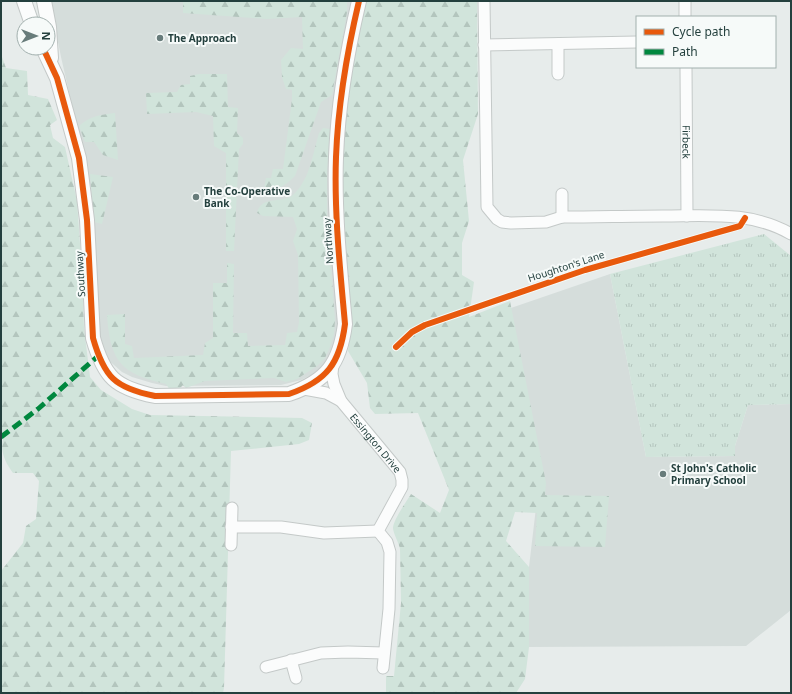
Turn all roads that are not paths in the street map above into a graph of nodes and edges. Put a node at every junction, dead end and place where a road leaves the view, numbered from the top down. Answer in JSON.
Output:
{"nodes":[{"id":1,"x":24,"y":1,"type":"edge"},
{"id":2,"x":44,"y":1,"type":"edge"},
{"id":3,"x":484,"y":1,"type":"edge"},
{"id":4,"x":685,"y":1,"type":"edge"},
{"id":5,"x":357,"y":4,"type":"edge"},
{"id":6,"x":29,"y":16,"type":"edge"},
{"id":7,"x":686,"y":16,"type":"edge"},
{"id":8,"x":636,"y":42,"type":"edge"},
{"id":9,"x":558,"y":44,"type":"junction"},
{"id":10,"x":484,"y":45,"type":"junction"},
{"id":11,"x":48,"y":56,"type":"edge"},
{"id":12,"x":51,"y":63,"type":"junction"},
{"id":13,"x":686,"y":68,"type":"edge"},
{"id":14,"x":558,"y":74,"type":"dead end"},
{"id":15,"x":562,"y":194,"type":"dead end"},
{"id":16,"x":687,"y":216,"type":"junction"},
{"id":17,"x":562,"y":217,"type":"junction"},
{"id":18,"x":791,"y":234,"type":"edge"},
{"id":19,"x":333,"y":364,"type":"junction"},
{"id":20,"x":304,"y":389,"type":"junction"},
{"id":21,"x":229,"y":394,"type":"joint"},
{"id":22,"x":341,"y":401,"type":"junction"},
{"id":23,"x":232,"y":508,"type":"dead end"},
{"id":24,"x":231,"y":526,"type":"junction"},
{"id":25,"x":378,"y":531,"type":"junction"},
{"id":26,"x":231,"y":545,"type":"dead end"},
{"id":27,"x":384,"y":653,"type":"junction"},
{"id":28,"x":291,"y":660,"type":"junction"},
{"id":29,"x":266,"y":666,"type":"dead end"},
{"id":30,"x":382,"y":668,"type":"dead end"},
{"id":31,"x":296,"y":678,"type":"dead end"}],
"edges":[{"from":1,"to":6,"type":"street"},
{"from":2,"to":12,"type":"street"},
{"from":3,"to":10,"type":"street"},
{"from":4,"to":7,"type":"street"},
{"from":5,"to":19,"type":"street","name":"Northway"},
{"from":8,"to":9,"type":"street"},
{"from":9,"to":10,"type":"street"},
{"from":9,"to":14,"type":"street"},
{"from":10,"to":17,"type":"street"},
{"from":11,"to":12,"type":"street","name":"Southway"},
{"from":12,"to":21,"type":"street","name":"Southway"},
{"from":13,"to":16,"type":"street","name":"Firbeck"},
{"from":15,"to":17,"type":"street"},
{"from":16,"to":17,"type":"street"},
{"from":16,"to":18,"type":"street"},
{"from":19,"to":20,"type":"street","name":"Northway"},
{"from":19,"to":22,"type":"street","name":"Essington Drive"},
{"from":20,"to":21,"type":"street","name":"Northway"},
{"from":20,"to":22,"type":"street","name":"Essington Drive"},
{"from":22,"to":25,"type":"street","name":"Essington Drive"},
{"from":23,"to":24,"type":"street"},
{"from":24,"to":25,"type":"street"},
{"from":24,"to":26,"type":"street"},
{"from":25,"to":27,"type":"street"},
{"from":27,"to":28,"type":"street"},
{"from":27,"to":30,"type":"street"},
{"from":28,"to":29,"type":"street"},
{"from":28,"to":31,"type":"street"}]}
